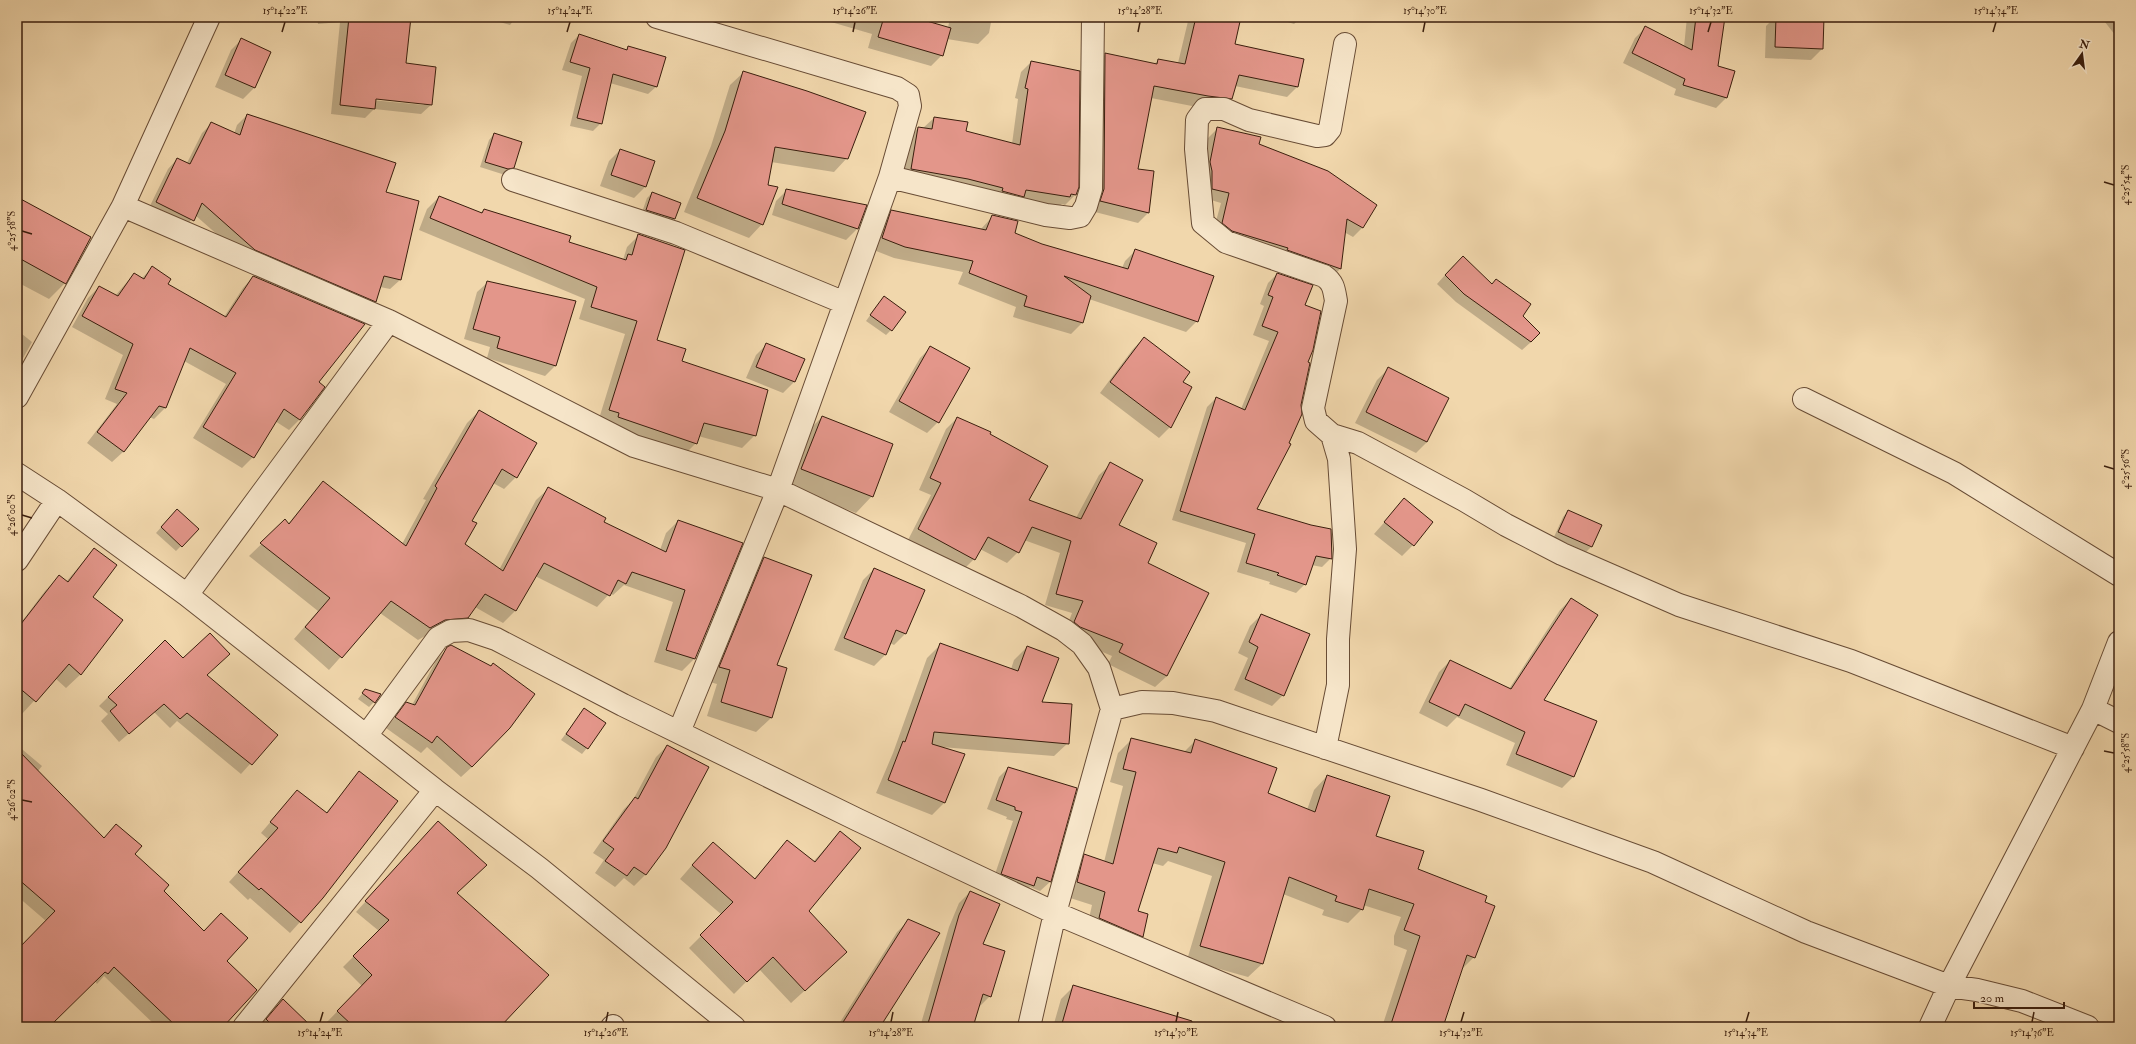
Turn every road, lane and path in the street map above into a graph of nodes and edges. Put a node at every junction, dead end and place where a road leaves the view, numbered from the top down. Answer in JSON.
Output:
{"nodes":[{"id":1,"x":209,"y":17,"type":"edge"},
{"id":2,"x":657,"y":17,"type":"edge"},
{"id":3,"x":1093,"y":17,"type":"edge"},
{"id":4,"x":1345,"y":44,"type":"dead end"},
{"id":5,"x":890,"y":177,"type":"junction"},
{"id":6,"x":513,"y":180,"type":"dead end"},
{"id":7,"x":123,"y":206,"type":"junction"},
{"id":8,"x":845,"y":303,"type":"junction"},
{"id":9,"x":389,"y":321,"type":"junction"},
{"id":10,"x":17,"y":397,"type":"edge"},
{"id":11,"x":1804,"y":399,"type":"dead end"},
{"id":12,"x":1332,"y":435,"type":"junction"},
{"id":13,"x":17,"y":474,"type":"edge"},
{"id":14,"x":778,"y":490,"type":"junction"},
{"id":15,"x":57,"y":500,"type":"junction"},
{"id":16,"x":17,"y":560,"type":"edge"},
{"id":17,"x":2119,"y":575,"type":"edge"},
{"id":18,"x":187,"y":595,"type":"junction"},
{"id":19,"x":2119,"y":642,"type":"edge"},
{"id":20,"x":2093,"y":709,"type":"junction"},
{"id":21,"x":1112,"y":710,"type":"junction"},
{"id":22,"x":2119,"y":722,"type":"edge"},
{"id":23,"x":679,"y":732,"type":"junction"},
{"id":24,"x":366,"y":736,"type":"junction"},
{"id":25,"x":1325,"y":748,"type":"junction"},
{"id":26,"x":2073,"y":748,"type":"junction"},
{"id":27,"x":435,"y":790,"type":"junction"},
{"id":28,"x":1055,"y":912,"type":"junction"},
{"id":29,"x":1949,"y":986,"type":"junction"},
{"id":30,"x":244,"y":1027,"type":"edge"},
{"id":31,"x":734,"y":1027,"type":"edge"},
{"id":32,"x":1029,"y":1027,"type":"edge"},
{"id":33,"x":1325,"y":1027,"type":"edge"},
{"id":34,"x":1930,"y":1027,"type":"edge"},
{"id":35,"x":2088,"y":1027,"type":"edge"}],
"edges":[{"from":1,"to":7,"type":"street"},
{"from":2,"to":5,"type":"street"},
{"from":3,"to":5,"type":"street"},
{"from":4,"to":12,"type":"street"},
{"from":5,"to":8,"type":"street"},
{"from":6,"to":8,"type":"street"},
{"from":7,"to":9,"type":"street"},
{"from":7,"to":10,"type":"street"},
{"from":8,"to":14,"type":"street"},
{"from":9,"to":14,"type":"street"},
{"from":9,"to":18,"type":"street"},
{"from":11,"to":17,"type":"street"},
{"from":12,"to":25,"type":"street"},
{"from":12,"to":26,"type":"street"},
{"from":13,"to":15,"type":"street"},
{"from":14,"to":21,"type":"street"},
{"from":14,"to":23,"type":"street"},
{"from":15,"to":16,"type":"street"},
{"from":15,"to":18,"type":"street"},
{"from":18,"to":24,"type":"street"},
{"from":19,"to":20,"type":"street"},
{"from":20,"to":22,"type":"street"},
{"from":20,"to":26,"type":"street"},
{"from":21,"to":25,"type":"street"},
{"from":21,"to":28,"type":"street"},
{"from":23,"to":24,"type":"street"},
{"from":23,"to":28,"type":"street"},
{"from":24,"to":27,"type":"street"},
{"from":25,"to":29,"type":"street"},
{"from":26,"to":29,"type":"street"},
{"from":27,"to":30,"type":"street"},
{"from":27,"to":31,"type":"street"},
{"from":28,"to":32,"type":"street"},
{"from":28,"to":33,"type":"street"},
{"from":29,"to":34,"type":"street"},
{"from":29,"to":35,"type":"street"}]}
